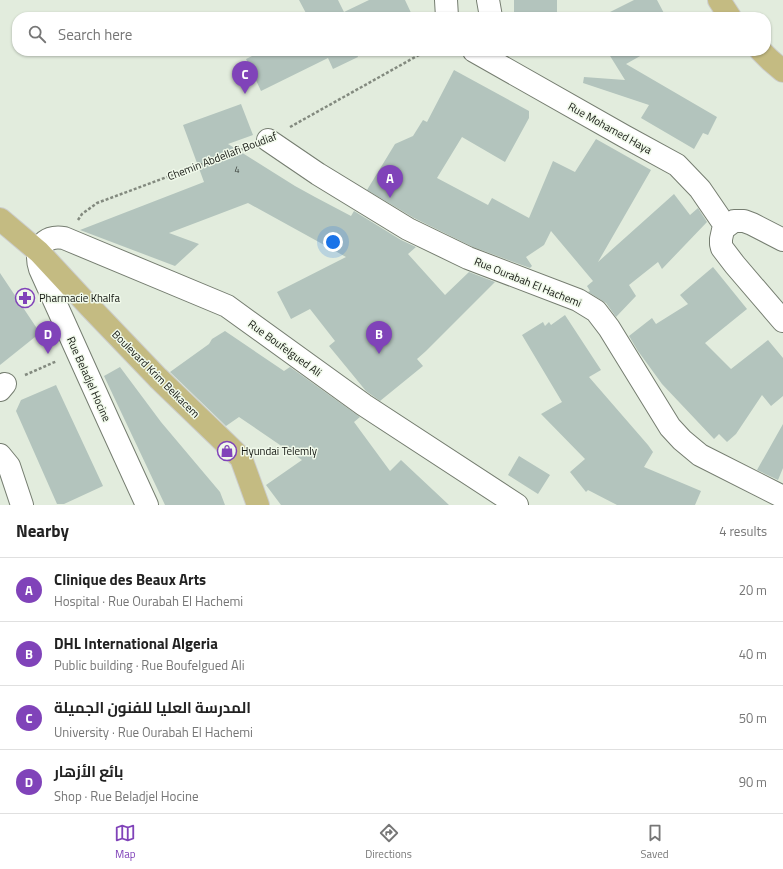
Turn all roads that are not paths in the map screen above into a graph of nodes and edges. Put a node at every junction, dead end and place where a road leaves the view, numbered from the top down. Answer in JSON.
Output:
{"nodes":[{"id":1,"x":446,"y":0,"type":"edge"},
{"id":2,"x":488,"y":0,"type":"edge"},
{"id":3,"x":719,"y":0,"type":"edge"},
{"id":4,"x":447,"y":12,"type":"edge"},
{"id":5,"x":490,"y":12,"type":"edge"},
{"id":6,"x":727,"y":12,"type":"edge"},
{"id":7,"x":483,"y":56,"type":"edge"},
{"id":8,"x":766,"y":56,"type":"edge"},
{"id":9,"x":783,"y":71,"type":"edge"},
{"id":10,"x":268,"y":140,"type":"road end"},
{"id":11,"x":0,"y":219,"type":"edge"},
{"id":12,"x":726,"y":227,"type":"junction"},
{"id":13,"x":783,"y":240,"type":"edge"},
{"id":14,"x":39,"y":252,"type":"junction"},
{"id":15,"x":783,"y":321,"type":"edge"},
{"id":16,"x":0,"y":455,"type":"edge"},
{"id":17,"x":783,"y":497,"type":"edge"},
{"id":18,"x":22,"y":505,"type":"edge"},
{"id":19,"x":147,"y":505,"type":"edge"},
{"id":20,"x":258,"y":505,"type":"edge"},
{"id":21,"x":517,"y":505,"type":"edge"}],
"edges":[{"from":1,"to":4,"type":"street"},
{"from":2,"to":5,"type":"street"},
{"from":3,"to":6,"type":"main road"},
{"from":7,"to":12,"type":"street","name":"Rue Mohamed Haya"},
{"from":8,"to":9,"type":"main road"},
{"from":10,"to":17,"type":"street","name":"Rue Ourabah El Hachemi"},
{"from":11,"to":14,"type":"main road","name":"Boulevard Krim Belkacem"},
{"from":12,"to":13,"type":"street"},
{"from":12,"to":15,"type":"street"},
{"from":14,"to":19,"type":"street","name":"Rue Beladjel Hocine"},
{"from":14,"to":20,"type":"main road","name":"Boulevard Krim Belkacem"},
{"from":14,"to":21,"type":"street","name":"Rue Boufelgued Ali"},
{"from":16,"to":18,"type":"street"}]}
